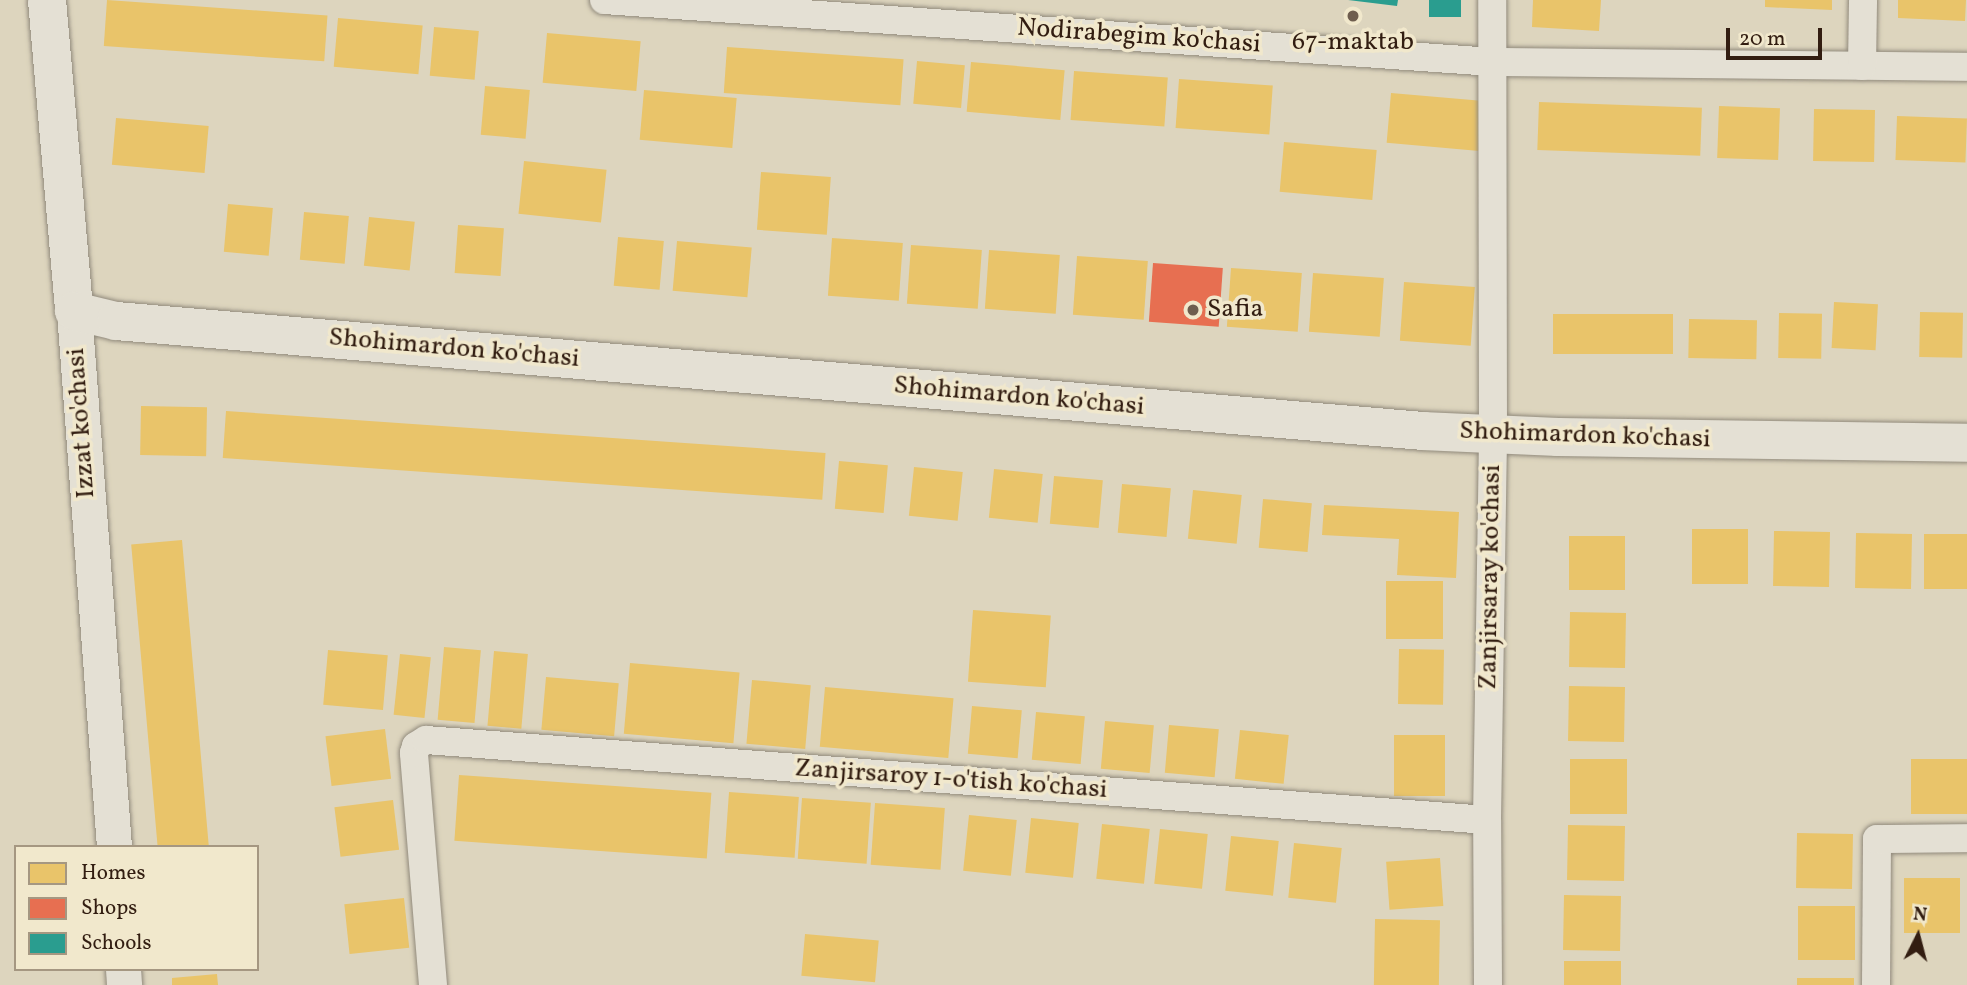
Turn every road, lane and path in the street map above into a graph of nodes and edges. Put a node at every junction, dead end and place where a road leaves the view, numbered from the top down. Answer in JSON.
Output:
{"nodes":[{"id":1,"x":47,"y":0,"type":"edge"},
{"id":2,"x":604,"y":0,"type":"edge"},
{"id":3,"x":1492,"y":0,"type":"edge"},
{"id":4,"x":1863,"y":0,"type":"edge"},
{"id":5,"x":1492,"y":62,"type":"junction"},
{"id":6,"x":1862,"y":66,"type":"junction"},
{"id":7,"x":1967,"y":67,"type":"edge"},
{"id":8,"x":74,"y":311,"type":"junction"},
{"id":9,"x":1493,"y":434,"type":"junction"},
{"id":10,"x":1967,"y":443,"type":"edge"},
{"id":11,"x":1487,"y":820,"type":"junction"},
{"id":12,"x":1967,"y":838,"type":"edge"},
{"id":13,"x":114,"y":845,"type":"edge"},
{"id":14,"x":433,"y":985,"type":"edge"},
{"id":15,"x":1488,"y":985,"type":"edge"},
{"id":16,"x":1876,"y":985,"type":"edge"}],
"edges":[{"from":1,"to":8,"type":"main road","name":"Izzat ko'chasi"},
{"from":2,"to":5,"type":"street","name":"Nodirabegim ko'chasi"},
{"from":3,"to":5,"type":"street","name":"Zanjirsaray ko'chasi"},
{"from":4,"to":6,"type":"street"},
{"from":5,"to":6,"type":"street","name":"Nodirabegim ko'chasi"},
{"from":5,"to":9,"type":"street","name":"Zanjirsaray ko'chasi"},
{"from":6,"to":7,"type":"street","name":"Nodirabegim ko'chasi"},
{"from":8,"to":9,"type":"main road","name":"Shohimardon ko'chasi"},
{"from":8,"to":13,"type":"street","name":"Izzat ko'chasi"},
{"from":9,"to":10,"type":"main road","name":"Shohimardon ko'chasi"},
{"from":9,"to":11,"type":"street","name":"Zanjirsaray ko'chasi"},
{"from":11,"to":14,"type":"street","name":"Zanjirsaroy 1-o'tish ko'chasi"},
{"from":11,"to":15,"type":"street","name":"Zanjirsaray ko'chasi"},
{"from":12,"to":16,"type":"street"}]}
